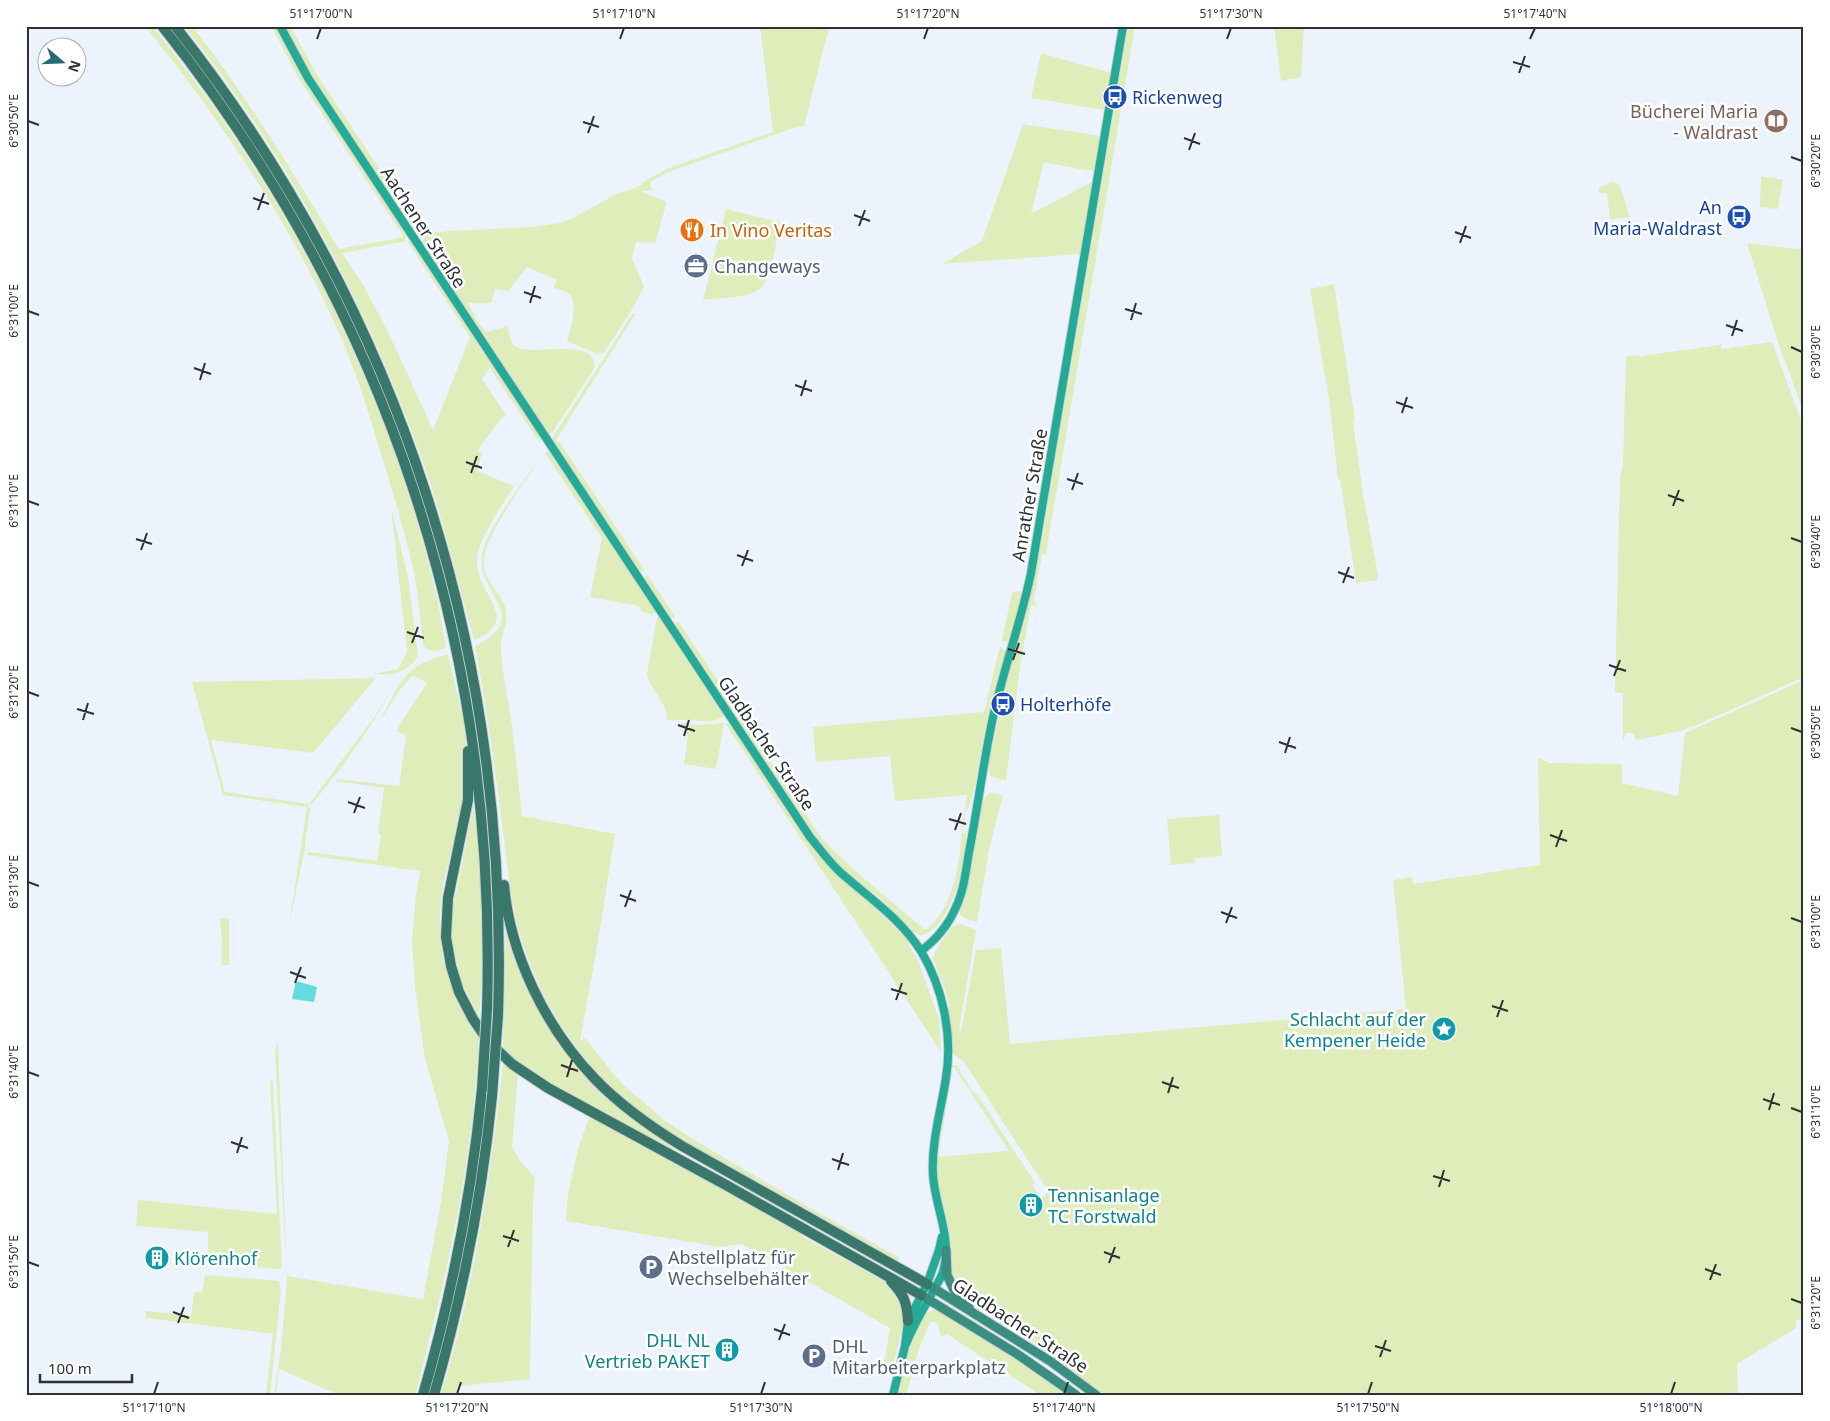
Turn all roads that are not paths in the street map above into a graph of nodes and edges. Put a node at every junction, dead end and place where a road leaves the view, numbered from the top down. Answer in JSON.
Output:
{"nodes":[{"id":1,"x":162,"y":26,"type":"edge"},
{"id":2,"x":175,"y":26,"type":"edge"},
{"id":3,"x":280,"y":26,"type":"edge"},
{"id":4,"x":1123,"y":26,"type":"edge"},
{"id":5,"x":550,"y":444,"type":"joint"},
{"id":6,"x":458,"y":655,"type":"junction"},
{"id":7,"x":490,"y":789,"type":"junction"},
{"id":8,"x":921,"y":951,"type":"junction"},
{"id":9,"x":941,"y":1212,"type":"junction"},
{"id":10,"x":946,"y":1250,"type":"junction"},
{"id":11,"x":886,"y":1275,"type":"junction"},
{"id":12,"x":931,"y":1286,"type":"junction"},
{"id":13,"x":924,"y":1297,"type":"junction"},
{"id":14,"x":972,"y":1312,"type":"junction"},
{"id":15,"x":908,"y":1321,"type":"junction"},
{"id":16,"x":905,"y":1346,"type":"junction"},
{"id":17,"x":423,"y":1395,"type":"edge"},
{"id":18,"x":434,"y":1395,"type":"edge"},
{"id":19,"x":893,"y":1395,"type":"edge"},
{"id":20,"x":1076,"y":1395,"type":"edge"},
{"id":21,"x":1096,"y":1395,"type":"edge"}],
"edges":[{"from":1,"to":6,"type":"highway"},
{"from":2,"to":7,"type":"highway"},
{"from":3,"to":5,"type":"main road","name":"Aachener Straße"},
{"from":4,"to":8,"type":"main road","name":"Anrather Straße"},
{"from":5,"to":8,"type":"main road","name":"Gladbacher Straße"},
{"from":6,"to":11,"type":"highway"},
{"from":6,"to":17,"type":"highway","bridge":true},
{"from":7,"to":12,"type":"highway"},
{"from":7,"to":18,"type":"highway","bridge":true},
{"from":8,"to":9,"type":"main road","name":"Gladbacher Straße"},
{"from":9,"to":10,"type":"main road"},
{"from":9,"to":12,"type":"main road"},
{"from":10,"to":12,"type":"main road"},
{"from":10,"to":14,"type":"main road"},
{"from":11,"to":13,"type":"highway"},
{"from":11,"to":15,"type":"highway"},
{"from":12,"to":13,"type":"main road"},
{"from":12,"to":14,"type":"main road","name":"Gladbacher Straße"},
{"from":13,"to":15,"type":"main road"},
{"from":13,"to":16,"type":"main road"},
{"from":13,"to":20,"type":"main road","name":"Gladbacher Straße"},
{"from":14,"to":21,"type":"main road","name":"Gladbacher Straße"},
{"from":15,"to":16,"type":"main road"},
{"from":16,"to":19,"type":"main road"}]}
